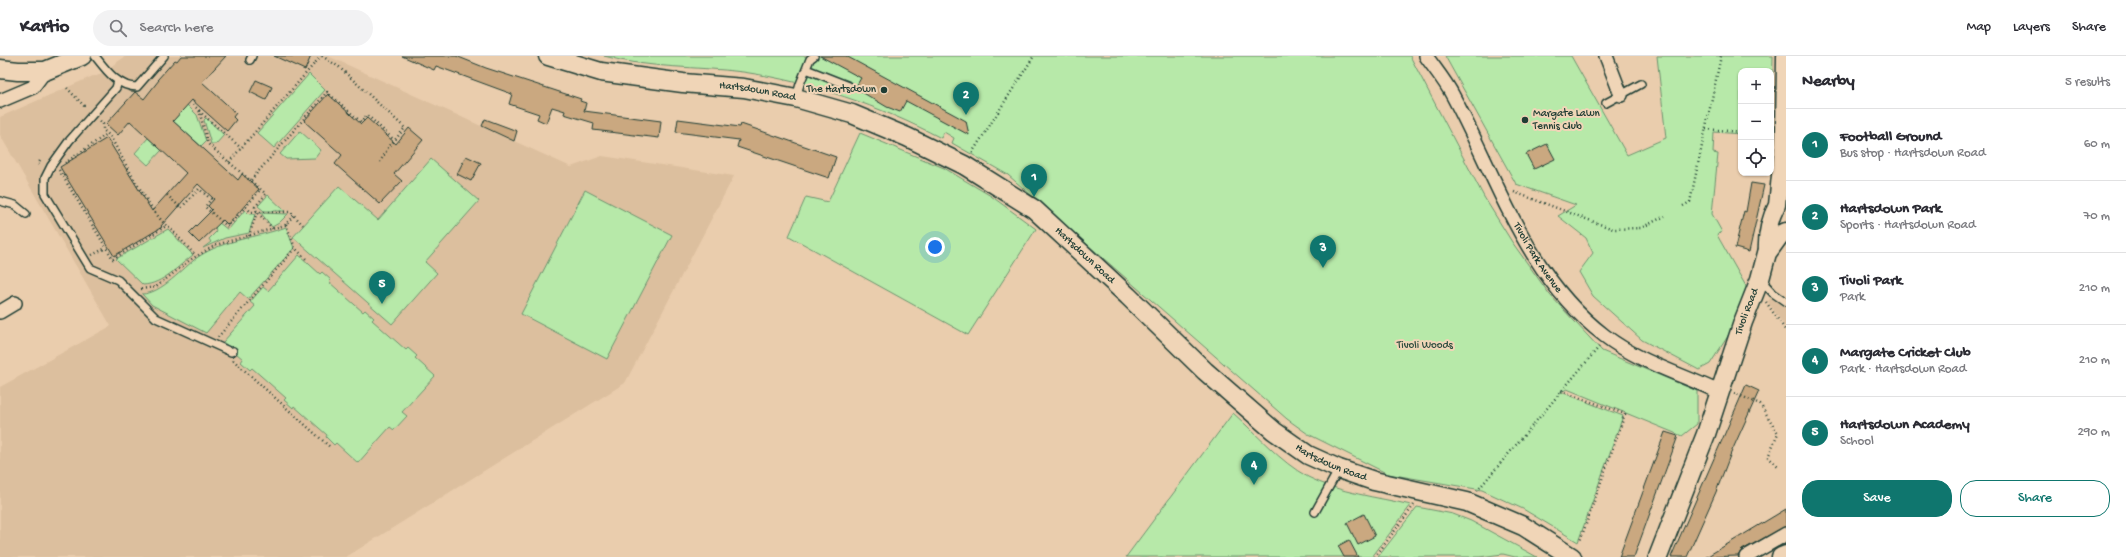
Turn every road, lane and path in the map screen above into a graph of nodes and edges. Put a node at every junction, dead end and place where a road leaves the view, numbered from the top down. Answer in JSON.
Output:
{"nodes":[{"id":1,"x":82,"y":56,"type":"edge"},
{"id":2,"x":95,"y":56,"type":"edge"},
{"id":3,"x":164,"y":56,"type":"edge"},
{"id":4,"x":322,"y":56,"type":"edge"},
{"id":5,"x":548,"y":56,"type":"edge"},
{"id":6,"x":814,"y":56,"type":"edge"},
{"id":7,"x":1034,"y":56,"type":"edge"},
{"id":8,"x":1426,"y":56,"type":"edge"},
{"id":9,"x":1606,"y":56,"type":"edge"},
{"id":10,"x":1721,"y":56,"type":"edge"},
{"id":11,"x":1785,"y":56,"type":"edge"},
{"id":12,"x":0,"y":69,"type":"edge"},
{"id":13,"x":806,"y":69,"type":"junction"},
{"id":14,"x":45,"y":71,"type":"junction"},
{"id":15,"x":118,"y":81,"type":"junction"},
{"id":16,"x":1641,"y":84,"type":"dead end"},
{"id":17,"x":848,"y":86,"type":"dead end"},
{"id":18,"x":1620,"y":95,"type":"junction"},
{"id":19,"x":796,"y":98,"type":"junction"},
{"id":20,"x":0,"y":101,"type":"edge"},
{"id":21,"x":194,"y":102,"type":"dead end"},
{"id":22,"x":1606,"y":103,"type":"dead end"},
{"id":23,"x":199,"y":110,"type":"junction"},
{"id":24,"x":1706,"y":129,"type":"junction"},
{"id":25,"x":1738,"y":132,"type":"edge"},
{"id":26,"x":394,"y":140,"type":"junction"},
{"id":27,"x":241,"y":148,"type":"junction"},
{"id":28,"x":229,"y":162,"type":"junction"},
{"id":29,"x":380,"y":162,"type":"dead end"},
{"id":30,"x":64,"y":164,"type":"dead end"},
{"id":31,"x":964,"y":165,"type":"junction"},
{"id":32,"x":58,"y":168,"type":"dead end"},
{"id":33,"x":251,"y":180,"type":"junction"},
{"id":34,"x":261,"y":189,"type":"junction"},
{"id":35,"x":167,"y":195,"type":"dead end"},
{"id":36,"x":1500,"y":195,"type":"junction"},
{"id":37,"x":0,"y":201,"type":"edge"},
{"id":38,"x":1777,"y":204,"type":"junction"},
{"id":39,"x":1683,"y":206,"type":"dead end"},
{"id":40,"x":246,"y":207,"type":"junction"},
{"id":41,"x":257,"y":212,"type":"junction"},
{"id":42,"x":26,"y":214,"type":"dead end"},
{"id":43,"x":294,"y":215,"type":"junction"},
{"id":44,"x":1665,"y":216,"type":"dead end"},
{"id":45,"x":286,"y":224,"type":"junction"},
{"id":46,"x":304,"y":225,"type":"dead end"},
{"id":47,"x":166,"y":226,"type":"junction"},
{"id":48,"x":1786,"y":228,"type":"edge"},
{"id":49,"x":273,"y":229,"type":"junction"},
{"id":50,"x":1786,"y":232,"type":"edge"},
{"id":51,"x":249,"y":236,"type":"junction"},
{"id":52,"x":106,"y":248,"type":"junction"},
{"id":53,"x":295,"y":248,"type":"junction"},
{"id":54,"x":1767,"y":253,"type":"junction"},
{"id":55,"x":196,"y":256,"type":"junction"},
{"id":56,"x":306,"y":259,"type":"dead end"},
{"id":57,"x":84,"y":260,"type":"junction"},
{"id":58,"x":118,"y":280,"type":"junction"},
{"id":59,"x":1758,"y":284,"type":"junction"},
{"id":60,"x":1786,"y":302,"type":"edge"},
{"id":61,"x":15,"y":303,"type":"dead end"},
{"id":62,"x":0,"y":312,"type":"edge"},
{"id":63,"x":1786,"y":331,"type":"edge"},
{"id":64,"x":1606,"y":336,"type":"junction"},
{"id":65,"x":211,"y":345,"type":"junction"},
{"id":66,"x":224,"y":350,"type":"junction"},
{"id":67,"x":233,"y":351,"type":"dead end"},
{"id":68,"x":1720,"y":390,"type":"junction"},
{"id":69,"x":1561,"y":391,"type":"junction"},
{"id":70,"x":331,"y":448,"type":"dead end"},
{"id":71,"x":1778,"y":466,"type":"dead end"},
{"id":72,"x":1339,"y":469,"type":"junction"},
{"id":73,"x":1424,"y":492,"type":"junction"},
{"id":74,"x":1467,"y":502,"type":"junction"},
{"id":75,"x":1315,"y":512,"type":"dead end"},
{"id":76,"x":1786,"y":534,"type":"edge"},
{"id":77,"x":1580,"y":541,"type":"dead end"},
{"id":78,"x":1786,"y":555,"type":"edge"},
{"id":79,"x":1375,"y":557,"type":"edge"},
{"id":80,"x":1572,"y":557,"type":"edge"},
{"id":81,"x":1658,"y":557,"type":"edge"},
{"id":82,"x":1746,"y":557,"type":"edge"},
{"id":83,"x":1781,"y":557,"type":"edge"}],
"edges":[{"from":1,"to":14,"type":"main road"},
{"from":2,"to":15,"type":"lane"},
{"from":3,"to":15,"type":"lane"},
{"from":4,"to":26,"type":"path"},
{"from":4,"to":27,"type":"path"},
{"from":5,"to":19,"type":"main road","name":"Hartsdown Road"},
{"from":6,"to":13,"type":"lane"},
{"from":7,"to":31,"type":"path"},
{"from":8,"to":36,"type":"street","name":"Tivoli Park Avenue"},
{"from":9,"to":18,"type":"street"},
{"from":10,"to":24,"type":"path"},
{"from":11,"to":38,"type":"street","name":"Tivoli Road"},
{"from":12,"to":14,"type":"main road"},
{"from":13,"to":17,"type":"lane"},
{"from":13,"to":19,"type":"lane"},
{"from":14,"to":20,"type":"street"},
{"from":15,"to":57,"type":"lane"},
{"from":16,"to":18,"type":"lane"},
{"from":18,"to":22,"type":"lane"},
{"from":19,"to":31,"type":"main road","name":"Hartsdown Road"},
{"from":21,"to":23,"type":"path"},
{"from":23,"to":27,"type":"path"},
{"from":23,"to":28,"type":"path"},
{"from":24,"to":25,"type":"path"},
{"from":24,"to":39,"type":"path"},
{"from":26,"to":29,"type":"path"},
{"from":26,"to":33,"type":"path"},
{"from":27,"to":28,"type":"path"},
{"from":28,"to":33,"type":"path"},
{"from":30,"to":47,"type":"path"},
{"from":31,"to":72,"type":"main road","name":"Hartsdown Road"},
{"from":32,"to":52,"type":"path"},
{"from":33,"to":34,"type":"path"},
{"from":34,"to":40,"type":"path"},
{"from":34,"to":41,"type":"path"},
{"from":35,"to":40,"type":"path"},
{"from":36,"to":44,"type":"path"},
{"from":36,"to":64,"type":"street","name":"Tivoli Park Avenue"},
{"from":37,"to":42,"type":"lane"},
{"from":38,"to":48,"type":"street"},
{"from":38,"to":54,"type":"street","name":"Tivoli Road"},
{"from":40,"to":41,"type":"path"},
{"from":41,"to":43,"type":"path"},
{"from":41,"to":49,"type":"path"},
{"from":41,"to":51,"type":"path"},
{"from":43,"to":45,"type":"path"},
{"from":43,"to":46,"type":"path"},
{"from":45,"to":49,"type":"path"},
{"from":45,"to":53,"type":"path"},
{"from":47,"to":52,"type":"path"},
{"from":47,"to":55,"type":"path"},
{"from":49,"to":51,"type":"path"},
{"from":50,"to":54,"type":"main road"},
{"from":51,"to":55,"type":"path"},
{"from":52,"to":57,"type":"path"},
{"from":53,"to":56,"type":"path"},
{"from":53,"to":65,"type":"path"},
{"from":54,"to":59,"type":"main road","name":"Tivoli Road"},
{"from":55,"to":58,"type":"path"},
{"from":57,"to":58,"type":"lane"},
{"from":58,"to":65,"type":"lane"},
{"from":59,"to":60,"type":"lane"},
{"from":59,"to":63,"type":"path"},
{"from":59,"to":68,"type":"main road","name":"Tivoli Road"},
{"from":61,"to":62,"type":"street"},
{"from":64,"to":68,"type":"street","name":"Tivoli Park Avenue"},
{"from":64,"to":69,"type":"path"},
{"from":65,"to":66,"type":"lane"},
{"from":66,"to":67,"type":"lane"},
{"from":66,"to":70,"type":"path"},
{"from":68,"to":71,"type":"path"},
{"from":68,"to":81,"type":"main road","name":"Tivoli Road"},
{"from":69,"to":74,"type":"path"},
{"from":69,"to":77,"type":"path"},
{"from":72,"to":73,"type":"main road","name":"Hartsdown Road"},
{"from":72,"to":75,"type":"lane"},
{"from":73,"to":74,"type":"main road","name":"Hartsdown Road"},
{"from":73,"to":79,"type":"path"},
{"from":74,"to":80,"type":"main road","name":"Hartsdown Road"},
{"from":76,"to":82,"type":"street"},
{"from":78,"to":83,"type":"main road"}]}
